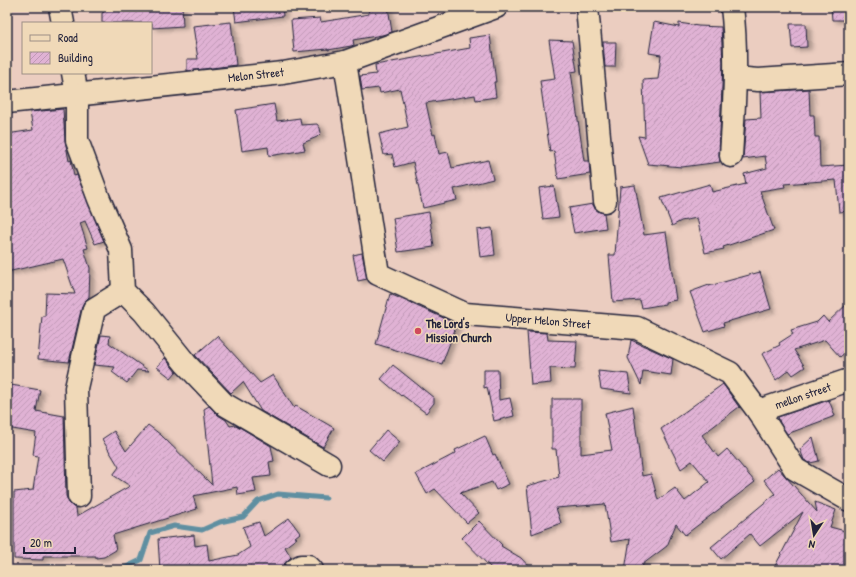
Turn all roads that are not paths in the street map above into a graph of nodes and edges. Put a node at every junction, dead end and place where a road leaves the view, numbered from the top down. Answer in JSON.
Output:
{"nodes":[{"id":1,"x":60,"y":7,"type":"edge"},
{"id":2,"x":496,"y":7,"type":"edge"},
{"id":3,"x":586,"y":7,"type":"edge"},
{"id":4,"x":732,"y":7,"type":"edge"},
{"id":5,"x":63,"y":22,"type":"edge"},
{"id":6,"x":345,"y":62,"type":"junction"},
{"id":7,"x":73,"y":74,"type":"edge"},
{"id":8,"x":849,"y":74,"type":"edge"},
{"id":9,"x":735,"y":78,"type":"junction"},
{"id":10,"x":77,"y":94,"type":"junction"},
{"id":11,"x":7,"y":102,"type":"edge"},
{"id":12,"x":731,"y":156,"type":"dead end"},
{"id":13,"x":605,"y":201,"type":"dead end"},
{"id":14,"x":123,"y":291,"type":"junction"},
{"id":15,"x":849,"y":380,"type":"edge"},
{"id":16,"x":758,"y":411,"type":"junction"},
{"id":17,"x":329,"y":465,"type":"dead end"},
{"id":18,"x":79,"y":496,"type":"dead end"},
{"id":19,"x":849,"y":500,"type":"edge"},
{"id":20,"x":295,"y":570,"type":"edge"},
{"id":21,"x":312,"y":570,"type":"edge"}],
"edges":[{"from":1,"to":5,"type":"street"},
{"from":2,"to":6,"type":"street","name":"Melon Street"},
{"from":3,"to":13,"type":"street"},
{"from":4,"to":9,"type":"street"},
{"from":6,"to":10,"type":"street","name":"Melon Street"},
{"from":6,"to":16,"type":"street","name":"Upper Melon Street"},
{"from":7,"to":10,"type":"street"},
{"from":8,"to":9,"type":"street"},
{"from":9,"to":12,"type":"street"},
{"from":10,"to":11,"type":"street","name":"Melon Street"},
{"from":10,"to":14,"type":"street"},
{"from":14,"to":17,"type":"street"},
{"from":14,"to":18,"type":"street"},
{"from":15,"to":16,"type":"street","name":"mellon street"},
{"from":16,"to":19,"type":"street","name":"Upper Melon Street"},
{"from":20,"to":21,"type":"street"}]}
